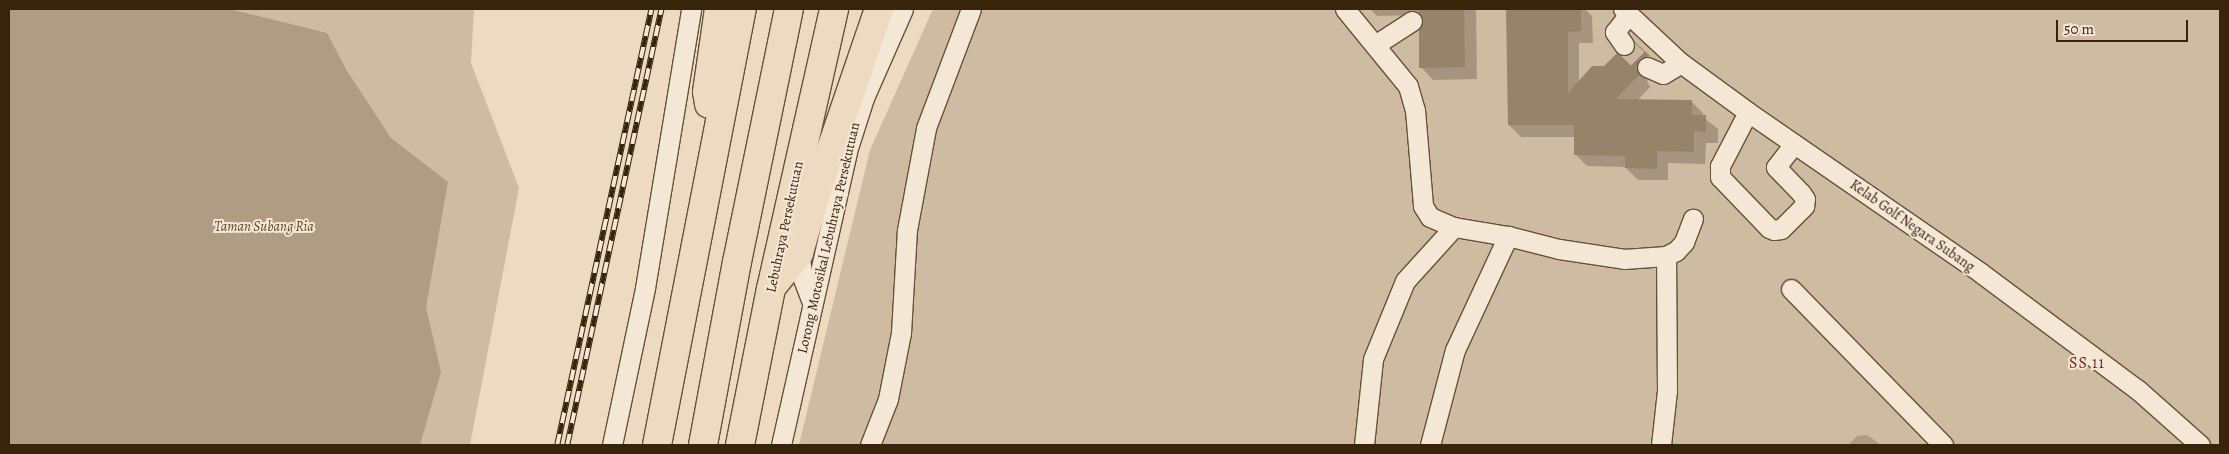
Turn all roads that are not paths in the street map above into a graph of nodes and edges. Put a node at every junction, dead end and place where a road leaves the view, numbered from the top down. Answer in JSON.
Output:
{"nodes":[{"id":1,"x":691,"y":9,"type":"edge"},
{"id":2,"x":719,"y":9,"type":"edge"},
{"id":3,"x":742,"y":9,"type":"edge"},
{"id":4,"x":789,"y":9,"type":"edge"},
{"id":5,"x":834,"y":9,"type":"edge"},
{"id":6,"x":879,"y":9,"type":"edge"},
{"id":7,"x":903,"y":9,"type":"edge"},
{"id":8,"x":971,"y":9,"type":"edge"},
{"id":9,"x":1345,"y":9,"type":"edge"},
{"id":10,"x":1626,"y":12,"type":"edge"},
{"id":11,"x":1412,"y":22,"type":"dead end"},
{"id":12,"x":1375,"y":45,"type":"junction"},
{"id":13,"x":1624,"y":45,"type":"tunnel mouth"},
{"id":14,"x":1680,"y":63,"type":"junction"},
{"id":15,"x":1647,"y":67,"type":"tunnel mouth"},
{"id":16,"x":1748,"y":112,"type":"junction"},
{"id":17,"x":715,"y":142,"type":"junction"},
{"id":18,"x":1794,"y":144,"type":"junction"},
{"id":19,"x":1694,"y":218,"type":"dead end"},
{"id":20,"x":1454,"y":227,"type":"junction"},
{"id":21,"x":1508,"y":236,"type":"junction"},
{"id":22,"x":799,"y":253,"type":"junction"},
{"id":23,"x":1666,"y":256,"type":"junction"},
{"id":24,"x":771,"y":288,"type":"junction"},
{"id":25,"x":1791,"y":288,"type":"dead end"},
{"id":26,"x":812,"y":302,"type":"junction"},
{"id":27,"x":612,"y":445,"type":"edge"},
{"id":28,"x":656,"y":445,"type":"edge"},
{"id":29,"x":703,"y":445,"type":"edge"},
{"id":30,"x":740,"y":445,"type":"edge"},
{"id":31,"x":782,"y":445,"type":"edge"},
{"id":32,"x":870,"y":445,"type":"edge"},
{"id":33,"x":1364,"y":445,"type":"edge"},
{"id":34,"x":1430,"y":445,"type":"edge"},
{"id":35,"x":1660,"y":445,"type":"edge"},
{"id":36,"x":1943,"y":445,"type":"edge"},
{"id":37,"x":2200,"y":445,"type":"edge"}],
"edges":[{"from":1,"to":27,"type":"lane"},
{"from":2,"to":17,"type":"highway"},
{"from":3,"to":17,"type":"highway"},
{"from":4,"to":29,"type":"highway"},
{"from":5,"to":24,"type":"highway","name":"Lebuhraya Persekutuan"},
{"from":6,"to":22,"type":"highway"},
{"from":7,"to":26,"type":"lane","name":"Lorong Motosikal Lebuhraya Persekutuan"},
{"from":8,"to":32,"type":"lane"},
{"from":9,"to":12,"type":"lane"},
{"from":10,"to":13,"type":"lane"},
{"from":10,"to":14,"type":"lane","name":"Kelab Golf Negara Subang"},
{"from":11,"to":12,"type":"lane"},
{"from":12,"to":20,"type":"lane"},
{"from":14,"to":15,"type":"lane"},
{"from":14,"to":16,"type":"lane","name":"Kelab Golf Negara Subang"},
{"from":16,"to":18,"type":"lane","name":"Kelab Golf Negara Subang"},
{"from":16,"to":18,"type":"lane"},
{"from":17,"to":28,"type":"highway"},
{"from":18,"to":37,"type":"lane","name":"Kelab Golf Negara Subang"},
{"from":19,"to":23,"type":"lane"},
{"from":20,"to":21,"type":"lane"},
{"from":20,"to":33,"type":"lane"},
{"from":21,"to":23,"type":"lane"},
{"from":21,"to":34,"type":"lane"},
{"from":22,"to":24,"type":"highway"},
{"from":22,"to":26,"type":"lane"},
{"from":23,"to":35,"type":"lane"},
{"from":24,"to":30,"type":"highway","name":"Lebuhraya Persekutuan"},
{"from":25,"to":36,"type":"lane"},
{"from":26,"to":31,"type":"lane","name":"Lorong Motosikal Lebuhraya Persekutuan"}]}
